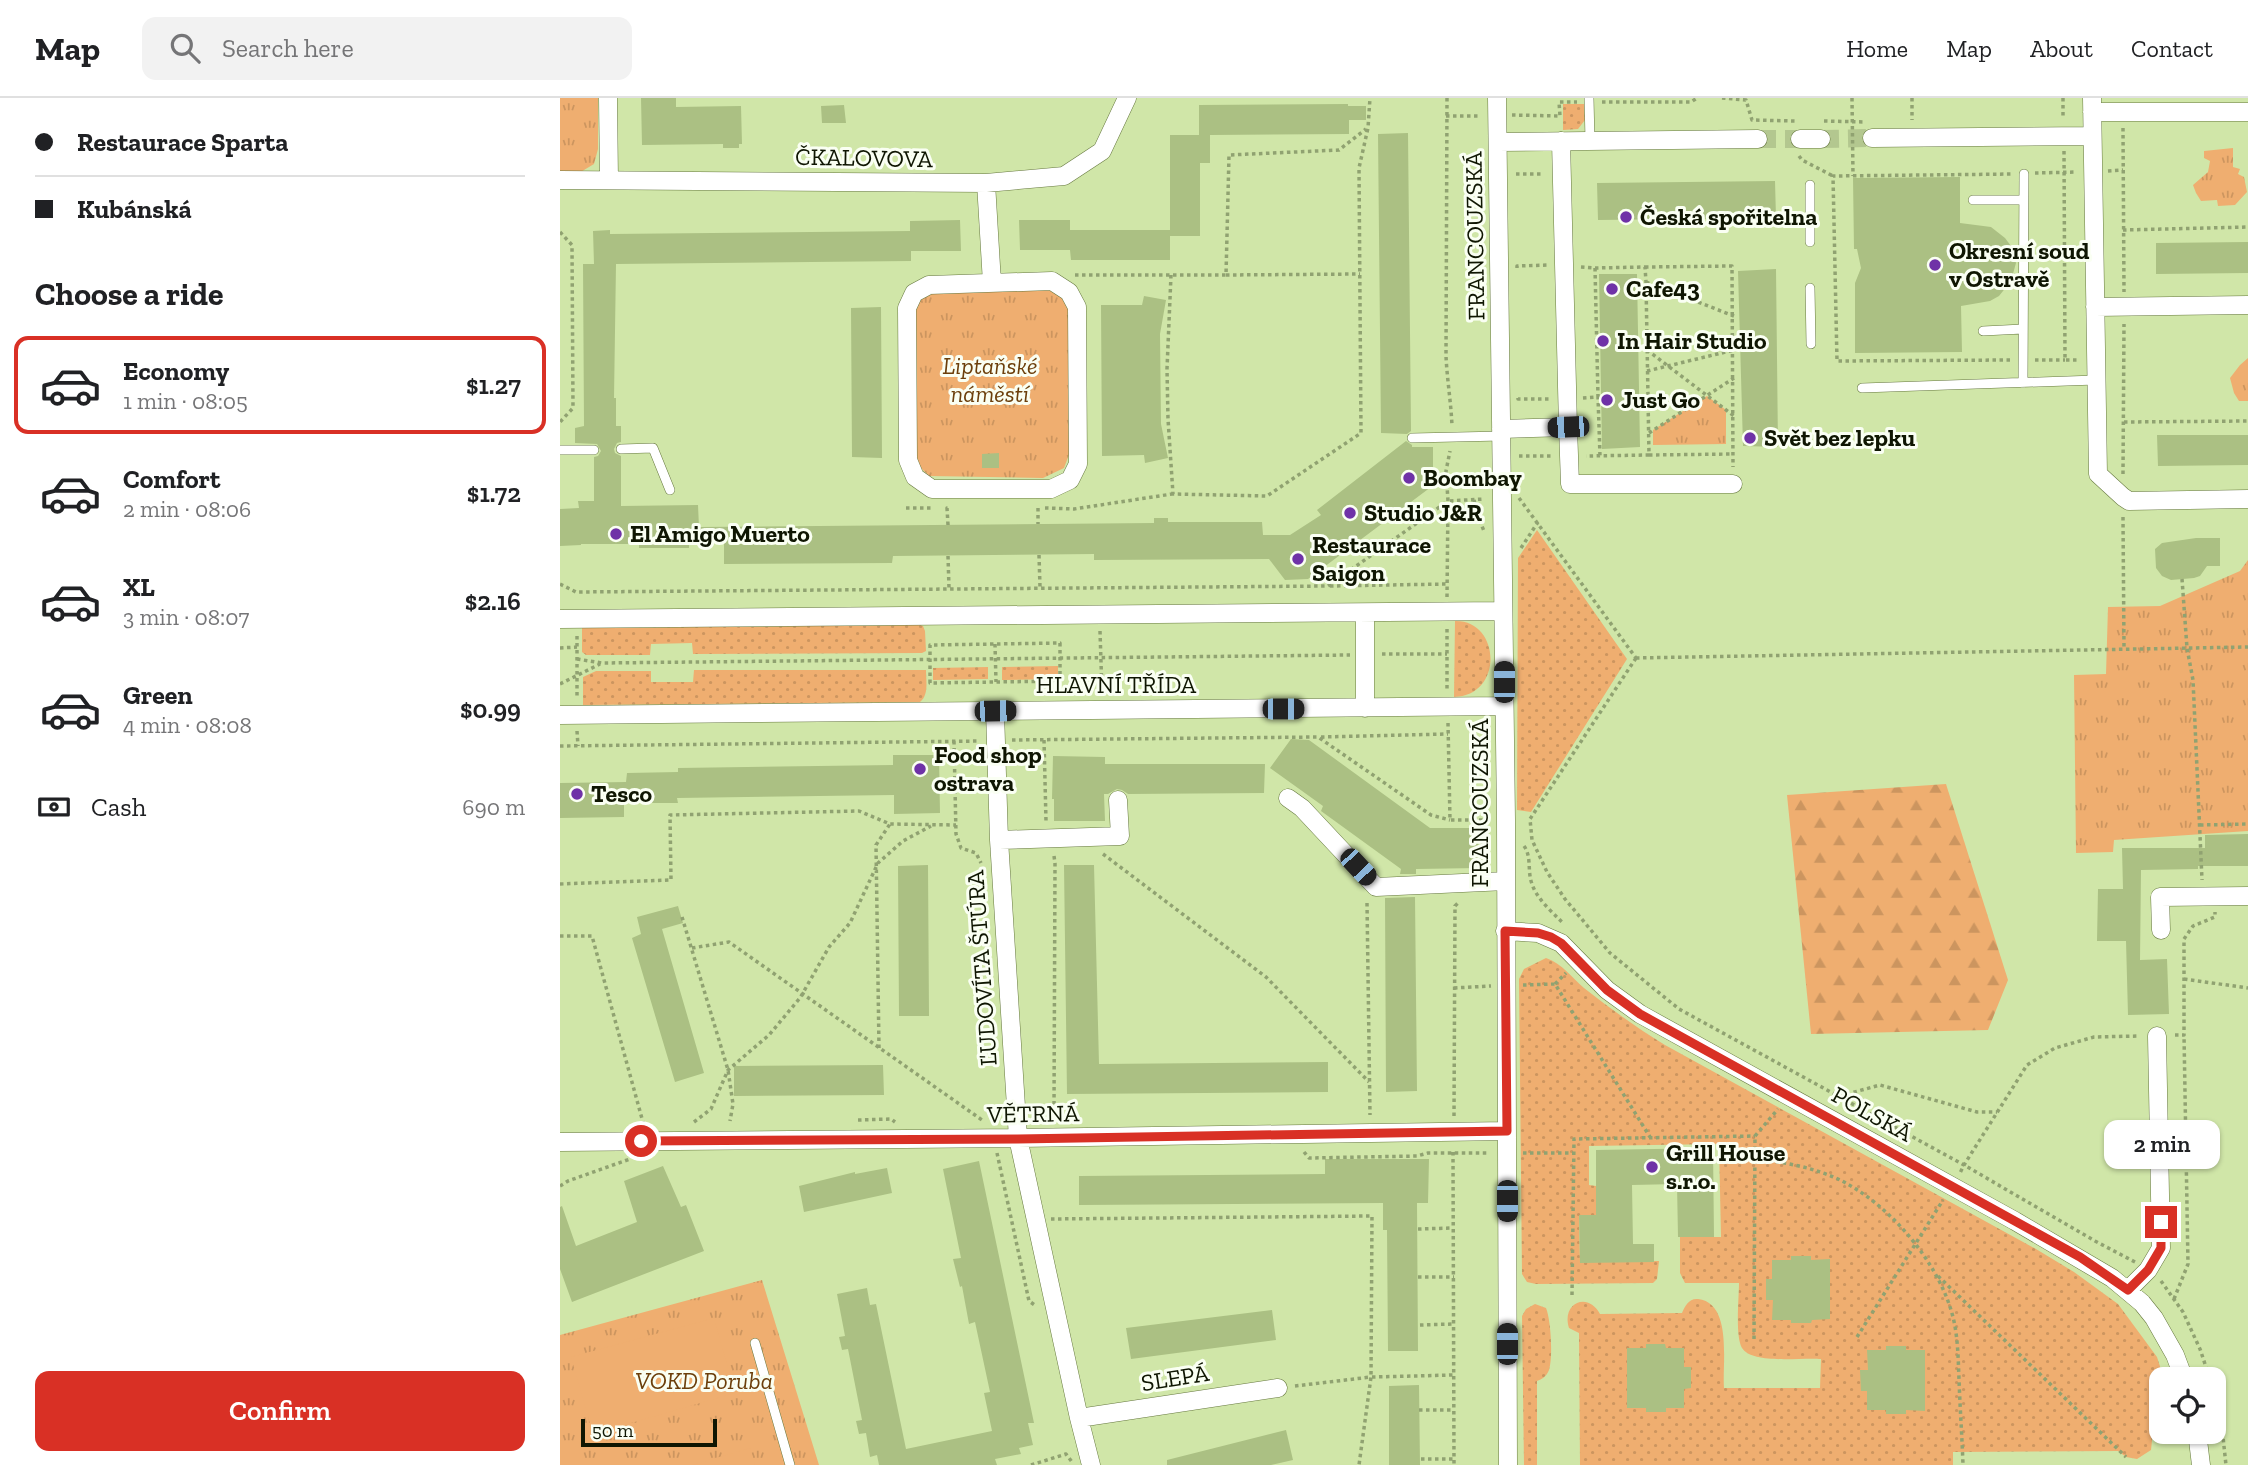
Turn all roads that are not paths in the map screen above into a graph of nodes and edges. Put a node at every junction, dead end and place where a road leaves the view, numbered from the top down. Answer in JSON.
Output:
{"nodes":[{"id":1,"x":608,"y":98,"type":"edge"},
{"id":2,"x":1127,"y":98,"type":"edge"},
{"id":3,"x":1590,"y":100,"type":"edge"},
{"id":4,"x":2092,"y":105,"type":"edge"},
{"id":5,"x":1497,"y":107,"type":"edge"},
{"id":6,"x":2248,"y":111,"type":"edge"},
{"id":7,"x":2092,"y":136,"type":"junction"},
{"id":8,"x":1872,"y":138,"type":"tunnel mouth"},
{"id":9,"x":1758,"y":139,"type":"tunnel mouth"},
{"id":10,"x":1561,"y":141,"type":"junction"},
{"id":11,"x":1590,"y":141,"type":"junction"},
{"id":12,"x":1498,"y":142,"type":"junction"},
{"id":13,"x":2024,"y":174,"type":"road end"},
{"id":14,"x":560,"y":180,"type":"edge"},
{"id":15,"x":609,"y":180,"type":"junction"},
{"id":16,"x":986,"y":183,"type":"junction"},
{"id":17,"x":1810,"y":185,"type":"dead end"},
{"id":18,"x":1973,"y":200,"type":"dead end"},
{"id":19,"x":2023,"y":200,"type":"junction"},
{"id":20,"x":1810,"y":242,"type":"dead end"},
{"id":21,"x":992,"y":283,"type":"junction"},
{"id":22,"x":1810,"y":288,"type":"dead end"},
{"id":23,"x":2248,"y":305,"type":"edge"},
{"id":24,"x":2095,"y":307,"type":"junction"},
{"id":25,"x":2023,"y":329,"type":"junction"},
{"id":26,"x":1983,"y":331,"type":"dead end"},
{"id":27,"x":1811,"y":344,"type":"dead end"},
{"id":28,"x":2096,"y":380,"type":"junction"},
{"id":29,"x":2023,"y":383,"type":"junction"},
{"id":30,"x":1862,"y":388,"type":"dead end"},
{"id":31,"x":1568,"y":427,"type":"junction"},
{"id":32,"x":1501,"y":432,"type":"junction"},
{"id":33,"x":1412,"y":438,"type":"dead end"},
{"id":34,"x":621,"y":449,"type":"dead end"},
{"id":35,"x":560,"y":450,"type":"edge"},
{"id":36,"x":594,"y":450,"type":"dead end"},
{"id":37,"x":1733,"y":484,"type":"road end"},
{"id":38,"x":670,"y":490,"type":"dead end"},
{"id":39,"x":2248,"y":499,"type":"edge"},
{"id":40,"x":1503,"y":611,"type":"junction"},
{"id":41,"x":1365,"y":612,"type":"junction"},
{"id":42,"x":568,"y":619,"type":"edge"},
{"id":43,"x":1504,"y":706,"type":"junction"},
{"id":44,"x":1365,"y":708,"type":"junction"},
{"id":45,"x":995,"y":711,"type":"junction"},
{"id":46,"x":568,"y":715,"type":"edge"},
{"id":47,"x":1288,"y":799,"type":"dead end"},
{"id":48,"x":1118,"y":800,"type":"dead end"},
{"id":49,"x":999,"y":840,"type":"junction"},
{"id":50,"x":1506,"y":880,"type":"junction"},
{"id":51,"x":2248,"y":896,"type":"edge"},
{"id":52,"x":2161,"y":930,"type":"dead end"},
{"id":53,"x":1505,"y":931,"type":"junction"},
{"id":54,"x":2157,"y":1036,"type":"road end"},
{"id":55,"x":1507,"y":1131,"type":"junction"},
{"id":56,"x":1018,"y":1139,"type":"junction"},
{"id":57,"x":560,"y":1142,"type":"edge"},
{"id":58,"x":2128,"y":1290,"type":"junction"},
{"id":59,"x":755,"y":1343,"type":"dead end"},
{"id":60,"x":2180,"y":1367,"type":"edge"},
{"id":61,"x":1278,"y":1388,"type":"road end"},
{"id":62,"x":1079,"y":1418,"type":"junction"},
{"id":63,"x":2198,"y":1444,"type":"edge"},
{"id":64,"x":1090,"y":1461,"type":"edge"},
{"id":65,"x":790,"y":1465,"type":"edge"},
{"id":66,"x":1508,"y":1465,"type":"edge"},
{"id":67,"x":2201,"y":1465,"type":"edge"}],
"edges":[{"from":1,"to":15,"type":"street"},
{"from":2,"to":16,"type":"street","name":"ČKALOVOVA"},
{"from":3,"to":11,"type":"lane"},
{"from":4,"to":6,"type":"street"},
{"from":4,"to":7,"type":"street"},
{"from":5,"to":12,"type":"street","name":"FRANCOUZSKÁ"},
{"from":7,"to":8,"type":"street"},
{"from":7,"to":24,"type":"street"},
{"from":9,"to":11,"type":"street"},
{"from":10,"to":11,"type":"street"},
{"from":10,"to":12,"type":"street"},
{"from":10,"to":31,"type":"street"},
{"from":12,"to":32,"type":"street","name":"FRANCOUZSKÁ"},
{"from":13,"to":19,"type":"lane"},
{"from":14,"to":15,"type":"street","name":"ČKALOVOVA"},
{"from":15,"to":16,"type":"street","name":"ČKALOVOVA"},
{"from":16,"to":21,"type":"street"},
{"from":17,"to":20,"type":"lane"},
{"from":18,"to":19,"type":"lane"},
{"from":19,"to":25,"type":"lane"},
{"from":21,"to":21,"type":"street"},
{"from":22,"to":27,"type":"lane"},
{"from":23,"to":24,"type":"street"},
{"from":24,"to":28,"type":"street"},
{"from":25,"to":26,"type":"lane"},
{"from":25,"to":29,"type":"lane"},
{"from":28,"to":29,"type":"lane"},
{"from":28,"to":39,"type":"street"},
{"from":29,"to":30,"type":"lane"},
{"from":31,"to":32,"type":"street"},
{"from":31,"to":37,"type":"street"},
{"from":32,"to":33,"type":"lane"},
{"from":32,"to":40,"type":"street","name":"FRANCOUZSKÁ"},
{"from":34,"to":38,"type":"lane"},
{"from":35,"to":36,"type":"lane"},
{"from":40,"to":41,"type":"street"},
{"from":40,"to":43,"type":"street","name":"FRANCOUZSKÁ"},
{"from":41,"to":42,"type":"street"},
{"from":41,"to":44,"type":"street"},
{"from":43,"to":44,"type":"street","name":"HLAVNÍ TŘÍDA"},
{"from":43,"to":50,"type":"street","name":"FRANCOUZSKÁ"},
{"from":44,"to":45,"type":"street","name":"HLAVNÍ TŘÍDA"},
{"from":45,"to":46,"type":"street","name":"HLAVNÍ TŘÍDA"},
{"from":45,"to":49,"type":"street","name":"ĽUDOVÍTA ŠTÚRA"},
{"from":47,"to":50,"type":"street"},
{"from":48,"to":49,"type":"street"},
{"from":49,"to":56,"type":"street","name":"ĽUDOVÍTA ŠTÚRA"},
{"from":50,"to":53,"type":"street","name":"FRANCOUZSKÁ"},
{"from":51,"to":52,"type":"street"},
{"from":53,"to":55,"type":"street","name":"FRANCOUZSKÁ"},
{"from":53,"to":58,"type":"street","name":"POLSKÁ"},
{"from":54,"to":58,"type":"street"},
{"from":55,"to":56,"type":"street","name":"VĚTRNÁ"},
{"from":55,"to":66,"type":"street","name":"FRANCOUZSKÁ"},
{"from":56,"to":57,"type":"street","name":"VĚTRNÁ"},
{"from":56,"to":62,"type":"street","name":"ĽUDOVÍTA ŠTÚRA"},
{"from":58,"to":60,"type":"street","name":"POLSKÁ"},
{"from":59,"to":65,"type":"lane"},
{"from":61,"to":62,"type":"street","name":"SLEPÁ"},
{"from":62,"to":64,"type":"street","name":"ĽUDOVÍTA ŠTÚRA"},
{"from":63,"to":67,"type":"street"}]}
